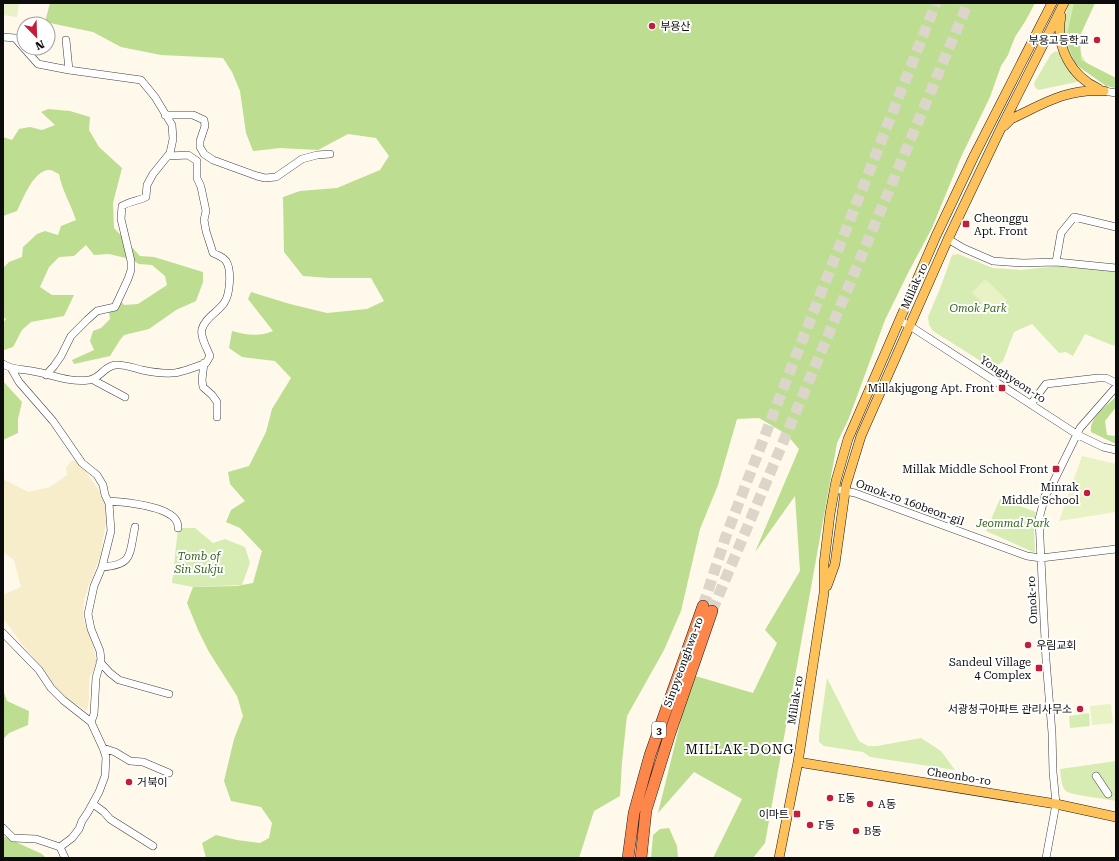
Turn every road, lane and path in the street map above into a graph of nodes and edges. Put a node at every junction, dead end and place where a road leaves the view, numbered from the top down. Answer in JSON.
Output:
{"nodes":[{"id":1,"x":1052,"y":3,"type":"edge"},
{"id":2,"x":1064,"y":3,"type":"edge"},
{"id":3,"x":3,"y":37,"type":"edge"},
{"id":4,"x":66,"y":40,"type":"dead end"},
{"id":5,"x":69,"y":70,"type":"junction"},
{"id":6,"x":1104,"y":91,"type":"junction"},
{"id":7,"x":1116,"y":93,"type":"edge"},
{"id":8,"x":1015,"y":101,"type":"junction"},
{"id":9,"x":1037,"y":107,"type":"junction"},
{"id":10,"x":165,"y":115,"type":"junction"},
{"id":11,"x":1001,"y":128,"type":"junction"},
{"id":12,"x":330,"y":154,"type":"dead end"},
{"id":13,"x":169,"y":156,"type":"junction"},
{"id":14,"x":1116,"y":227,"type":"edge"},
{"id":15,"x":948,"y":239,"type":"junction"},
{"id":16,"x":1056,"y":262,"type":"junction"},
{"id":17,"x":1116,"y":268,"type":"edge"},
{"id":18,"x":900,"y":321,"type":"junction"},
{"id":19,"x":910,"y":326,"type":"junction"},
{"id":20,"x":204,"y":363,"type":"junction"},
{"id":21,"x":3,"y":364,"type":"edge"},
{"id":22,"x":11,"y":368,"type":"junction"},
{"id":23,"x":46,"y":375,"type":"junction"},
{"id":24,"x":94,"y":378,"type":"junction"},
{"id":25,"x":1116,"y":383,"type":"edge"},
{"id":26,"x":1116,"y":387,"type":"edge"},
{"id":27,"x":125,"y":397,"type":"dead end"},
{"id":28,"x":1030,"y":404,"type":"junction"},
{"id":29,"x":217,"y":417,"type":"dead end"},
{"id":30,"x":1078,"y":435,"type":"junction"},
{"id":31,"x":1116,"y":450,"type":"edge"},
{"id":32,"x":840,"y":490,"type":"dead end"},
{"id":33,"x":108,"y":501,"type":"junction"},
{"id":34,"x":135,"y":527,"type":"dead end"},
{"id":35,"x":178,"y":528,"type":"dead end"},
{"id":36,"x":1116,"y":550,"type":"edge"},
{"id":37,"x":1041,"y":558,"type":"junction"},
{"id":38,"x":102,"y":567,"type":"junction"},
{"id":39,"x":824,"y":592,"type":"junction"},
{"id":40,"x":3,"y":633,"type":"edge"},
{"id":41,"x":100,"y":662,"type":"junction"},
{"id":42,"x":168,"y":694,"type":"dead end"},
{"id":43,"x":91,"y":722,"type":"junction"},
{"id":44,"x":103,"y":748,"type":"junction"},
{"id":45,"x":798,"y":762,"type":"junction"},
{"id":46,"x":169,"y":773,"type":"dead end"},
{"id":47,"x":1096,"y":776,"type":"dead end"},
{"id":48,"x":1108,"y":794,"type":"dead end"},
{"id":49,"x":93,"y":804,"type":"junction"},
{"id":50,"x":1056,"y":804,"type":"junction"},
{"id":51,"x":1116,"y":817,"type":"edge"},
{"id":52,"x":3,"y":828,"type":"edge"},
{"id":53,"x":153,"y":846,"type":"dead end"},
{"id":54,"x":60,"y":847,"type":"junction"},
{"id":55,"x":64,"y":858,"type":"edge"},
{"id":56,"x":628,"y":858,"type":"edge"},
{"id":57,"x":641,"y":858,"type":"edge"},
{"id":58,"x":779,"y":858,"type":"edge"},
{"id":59,"x":1046,"y":858,"type":"edge"}],
"edges":[{"from":1,"to":18,"type":"main road","name":"Millak-ro"},
{"from":2,"to":6,"type":"main road"},
{"from":2,"to":8,"type":"main road","name":"Millak-ro"},
{"from":3,"to":5,"type":"street"},
{"from":4,"to":5,"type":"street"},
{"from":5,"to":10,"type":"street"},
{"from":6,"to":7,"type":"street"},
{"from":6,"to":9,"type":"main road"},
{"from":8,"to":9,"type":"main road"},
{"from":8,"to":11,"type":"main road","name":"Millak-ro"},
{"from":9,"to":11,"type":"main road"},
{"from":10,"to":12,"type":"street"},
{"from":10,"to":13,"type":"street"},
{"from":11,"to":15,"type":"main road","name":"Millak-ro"},
{"from":13,"to":20,"type":"street"},
{"from":13,"to":23,"type":"street"},
{"from":14,"to":16,"type":"street"},
{"from":15,"to":16,"type":"street"},
{"from":15,"to":19,"type":"main road","name":"Millak-ro"},
{"from":16,"to":17,"type":"street"},
{"from":18,"to":19,"type":"street","name":"Yonghyeon-ro"},
{"from":18,"to":39,"type":"main road","name":"Millak-ro"},
{"from":19,"to":28,"type":"street","name":"Yonghyeon-ro"},
{"from":19,"to":39,"type":"main road","name":"Millak-ro"},
{"from":20,"to":24,"type":"street"},
{"from":20,"to":29,"type":"street"},
{"from":21,"to":22,"type":"street"},
{"from":22,"to":23,"type":"street"},
{"from":22,"to":33,"type":"street"},
{"from":23,"to":24,"type":"street"},
{"from":24,"to":27,"type":"street"},
{"from":25,"to":28,"type":"street"},
{"from":26,"to":30,"type":"street","name":"Omok-ro"},
{"from":28,"to":30,"type":"street","name":"Yonghyeon-ro"},
{"from":30,"to":31,"type":"street","name":"Yonghyeon-ro"},
{"from":30,"to":37,"type":"street","name":"Omok-ro"},
{"from":32,"to":37,"type":"street","name":"Omok-ro 160beon-gil"},
{"from":33,"to":35,"type":"street"},
{"from":33,"to":38,"type":"street"},
{"from":34,"to":38,"type":"street"},
{"from":36,"to":37,"type":"street","name":"Omok-ro 160beon-gil"},
{"from":37,"to":50,"type":"street","name":"Omok-ro"},
{"from":38,"to":41,"type":"street"},
{"from":39,"to":45,"type":"main road","name":"Millak-ro"},
{"from":40,"to":43,"type":"street"},
{"from":41,"to":42,"type":"street"},
{"from":41,"to":43,"type":"street"},
{"from":43,"to":44,"type":"street"},
{"from":44,"to":46,"type":"street"},
{"from":44,"to":49,"type":"street"},
{"from":45,"to":50,"type":"main road","name":"Cheonbo-ro"},
{"from":45,"to":58,"type":"main road","name":"Millak-ro"},
{"from":47,"to":48,"type":"street"},
{"from":49,"to":53,"type":"street"},
{"from":49,"to":54,"type":"street"},
{"from":50,"to":51,"type":"main road","name":"Cheonbo-ro"},
{"from":50,"to":59,"type":"street","name":"Omok-ro"},
{"from":52,"to":54,"type":"street"},
{"from":54,"to":55,"type":"street"},
{"from":56,"to":57,"type":"highway","name":"Sinpyeonghwa-ro","number":"3"}]}
